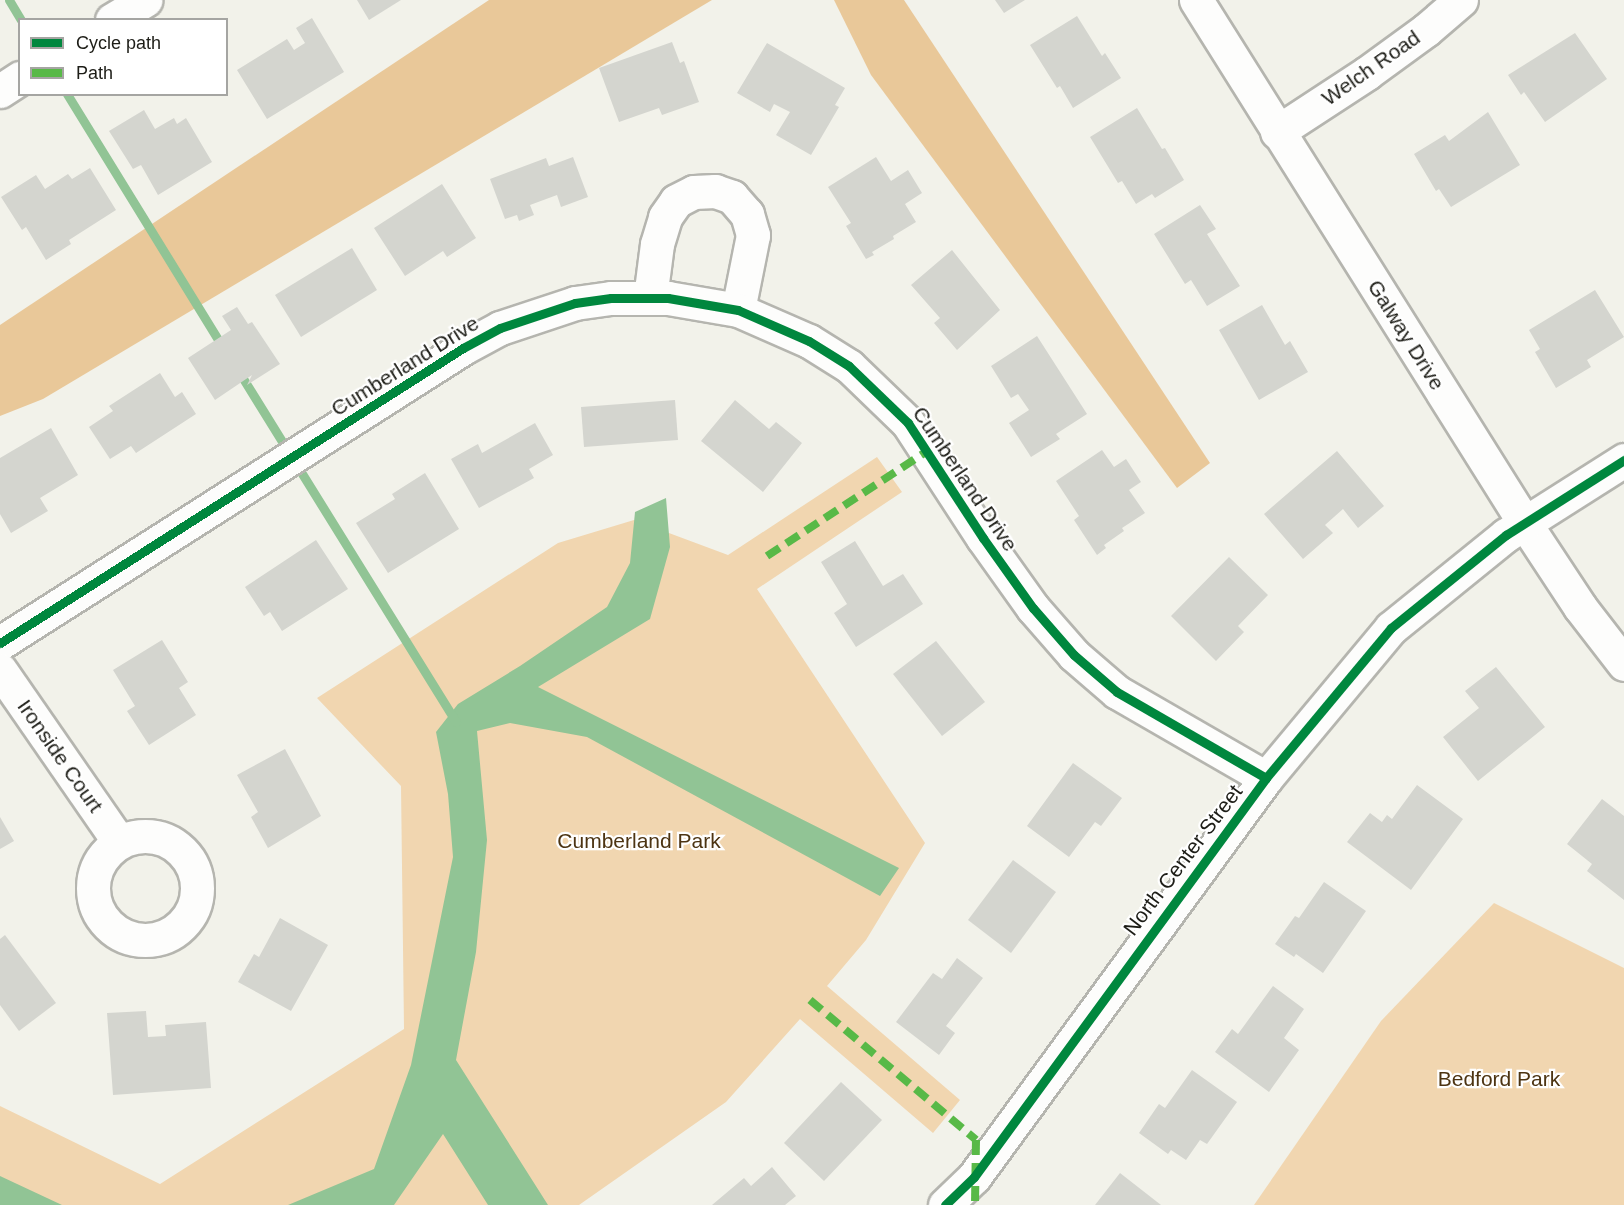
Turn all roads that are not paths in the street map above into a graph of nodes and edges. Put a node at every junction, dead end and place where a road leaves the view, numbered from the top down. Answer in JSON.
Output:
{"nodes":[{"id":1,"x":145,"y":0,"type":"edge"},
{"id":2,"x":1196,"y":0,"type":"edge"},
{"id":3,"x":1461,"y":0,"type":"edge"},
{"id":4,"x":115,"y":18,"type":"edge"},
{"id":5,"x":18,"y":79,"type":"edge"},
{"id":6,"x":0,"y":91,"type":"edge"},
{"id":7,"x":1278,"y":132,"type":"junction"},
{"id":8,"x":650,"y":298,"type":"junction"},
{"id":9,"x":738,"y":310,"type":"junction"},
{"id":10,"x":1624,"y":460,"type":"edge"},
{"id":11,"x":1524,"y":522,"type":"junction"},
{"id":12,"x":0,"y":643,"type":"edge"},
{"id":13,"x":1624,"y":664,"type":"edge"},
{"id":14,"x":0,"y":670,"type":"edge"},
{"id":15,"x":1266,"y":778,"type":"junction"},
{"id":16,"x":119,"y":842,"type":"dead end"},
{"id":17,"x":945,"y":1205,"type":"edge"}],
"edges":[{"from":1,"to":4,"type":"street"},
{"from":2,"to":7,"type":"street","name":"Galway Drive"},
{"from":3,"to":7,"type":"street","name":"Welch Road"},
{"from":5,"to":6,"type":"street"},
{"from":7,"to":11,"type":"street","name":"Galway Drive"},
{"from":8,"to":9,"type":"street","name":"Cumberland Drive"},
{"from":8,"to":9,"type":"street"},
{"from":8,"to":12,"type":"street","name":"Cumberland Drive"},
{"from":9,"to":15,"type":"street","name":"Cumberland Drive"},
{"from":10,"to":11,"type":"street","name":"North Center Street"},
{"from":11,"to":13,"type":"street","name":"Galway Drive"},
{"from":11,"to":15,"type":"street","name":"North Center Street"},
{"from":14,"to":16,"type":"street","name":"Ironside Court"},
{"from":15,"to":17,"type":"street","name":"North Center Street"}]}
